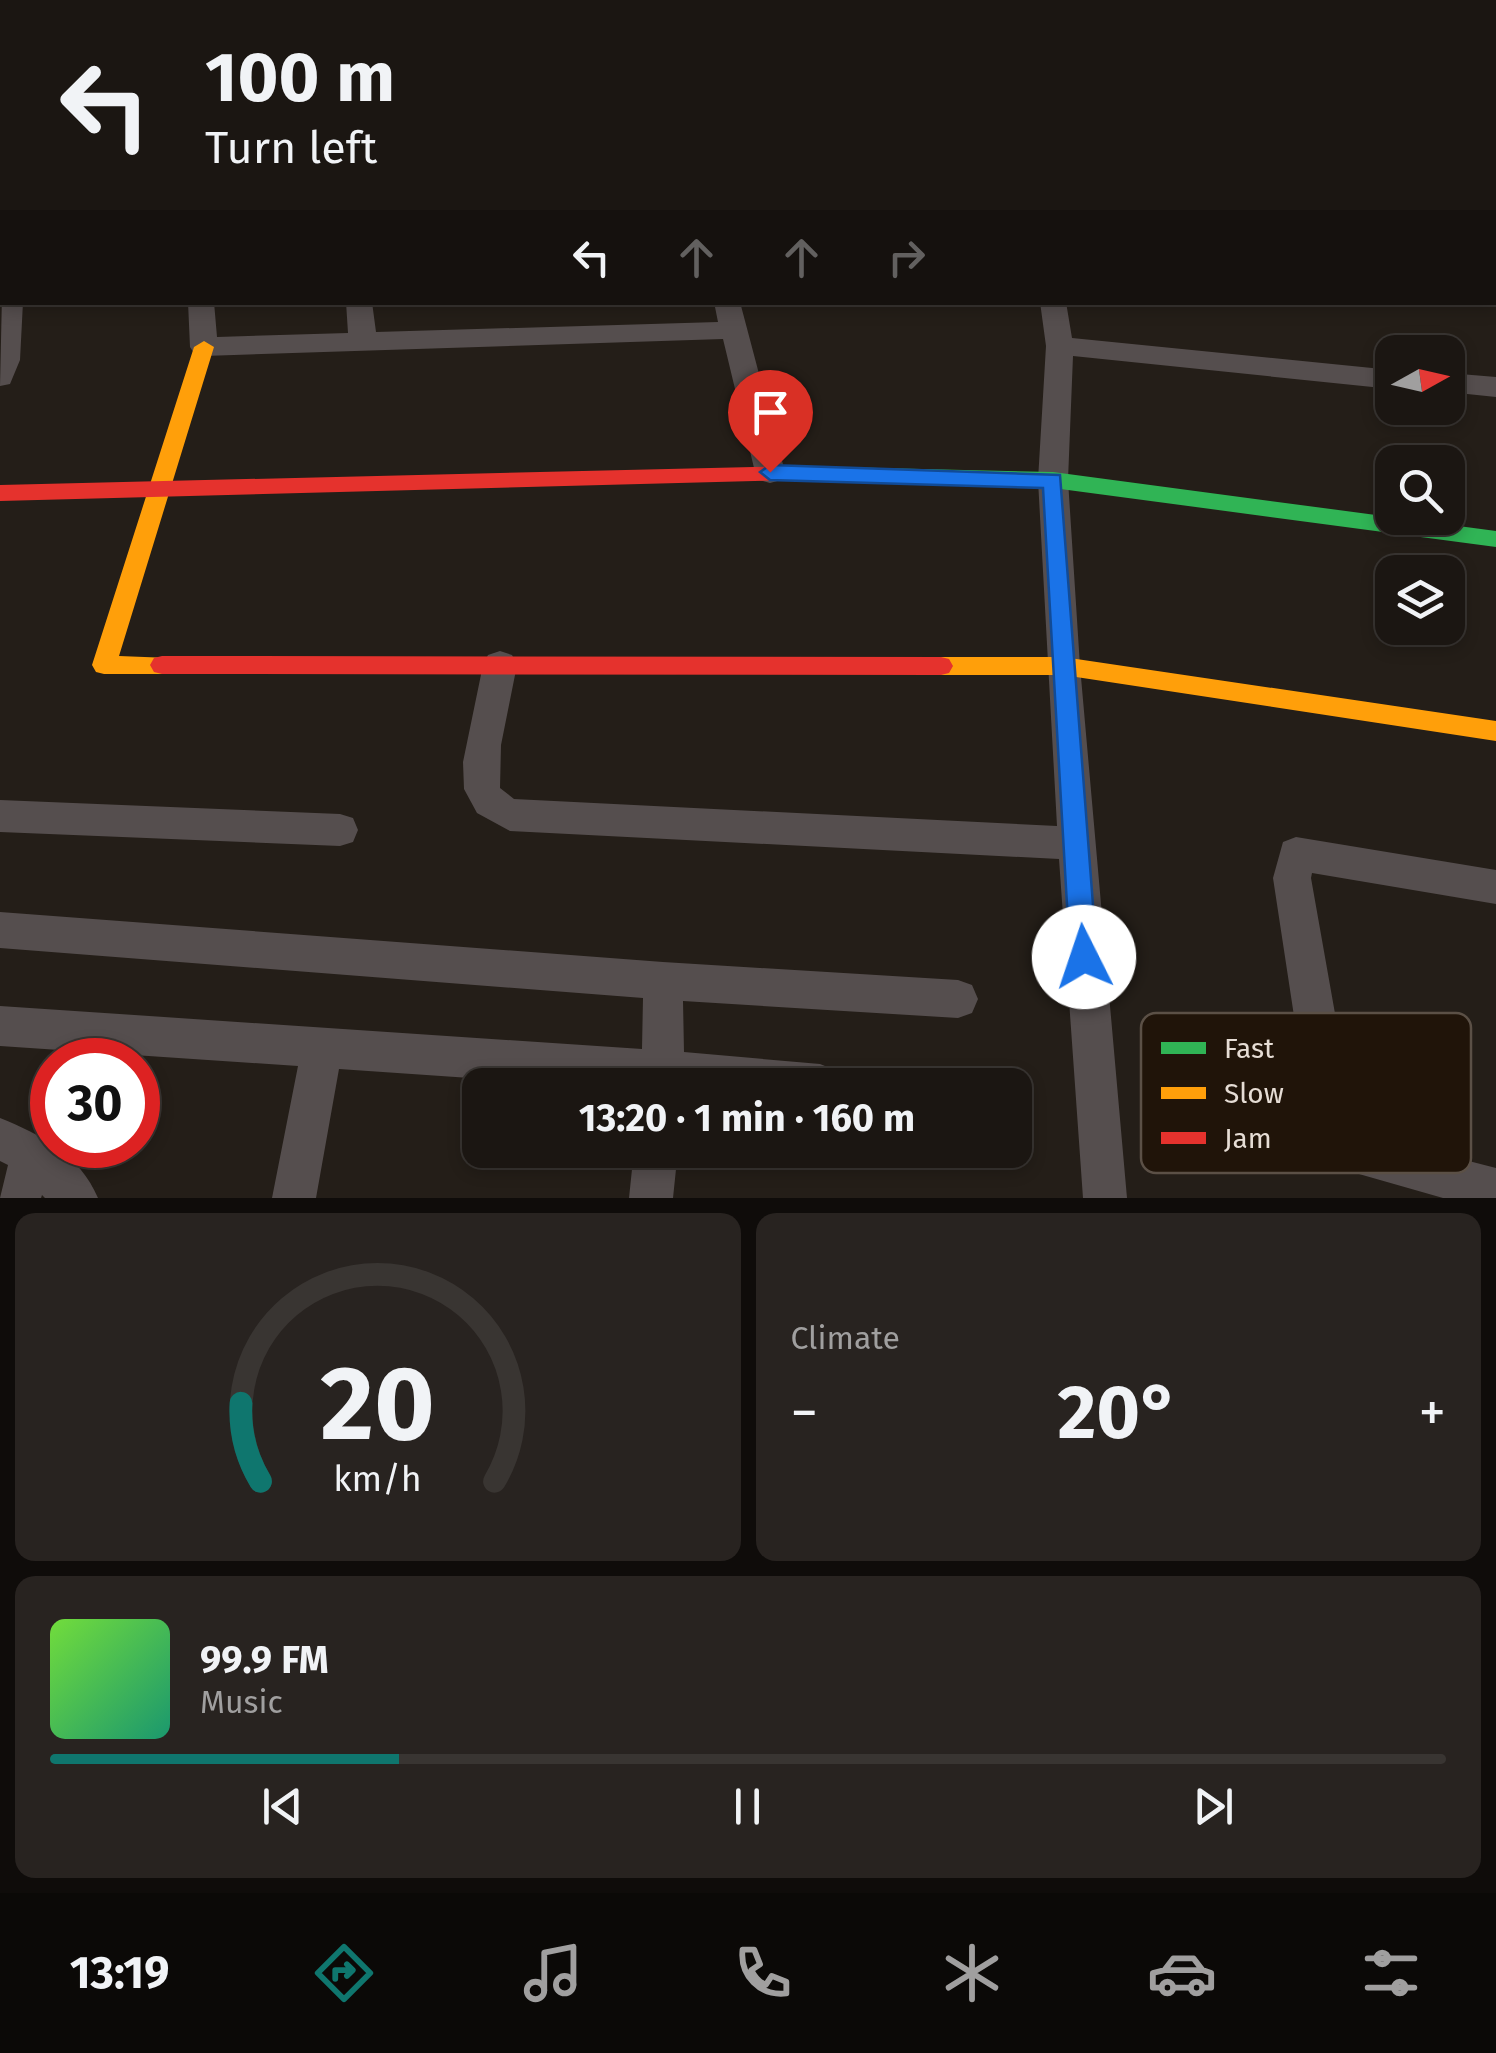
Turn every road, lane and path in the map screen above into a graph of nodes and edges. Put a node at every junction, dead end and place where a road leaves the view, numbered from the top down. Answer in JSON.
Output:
{"nodes":[{"id":1,"x":10,"y":305,"type":"edge"},
{"id":2,"x":201,"y":305,"type":"edge"},
{"id":3,"x":359,"y":305,"type":"edge"},
{"id":4,"x":1053,"y":305,"type":"edge"},
{"id":5,"x":731,"y":316,"type":"edge"},
{"id":6,"x":363,"y":344,"type":"junction"},
{"id":7,"x":1060,"y":346,"type":"junction"},
{"id":8,"x":204,"y":347,"type":"junction"},
{"id":9,"x":1375,"y":376,"type":"edge"},
{"id":10,"x":0,"y":378,"type":"edge"},
{"id":11,"x":1465,"y":384,"type":"edge"},
{"id":12,"x":1496,"y":387,"type":"edge"},
{"id":13,"x":770,"y":472,"type":"junction"},
{"id":14,"x":1053,"y":480,"type":"junction"},
{"id":15,"x":158,"y":488,"type":"junction"},
{"id":16,"x":0,"y":493,"type":"edge"},
{"id":17,"x":1496,"y":539,"type":"edge"},
{"id":18,"x":500,"y":665,"type":"junction"},
{"id":19,"x":1064,"y":666,"type":"junction"},
{"id":20,"x":1496,"y":731,"type":"edge"},
{"id":21,"x":0,"y":816,"type":"edge"},
{"id":22,"x":340,"y":830,"type":"dead end"},
{"id":23,"x":1076,"y":843,"type":"junction"},
{"id":24,"x":1496,"y":887,"type":"edge"},
{"id":25,"x":0,"y":930,"type":"edge"},
{"id":26,"x":664,"y":981,"type":"junction"},
{"id":27,"x":958,"y":999,"type":"dead end"},
{"id":28,"x":1314,"y":1013,"type":"edge"},
{"id":29,"x":0,"y":1026,"type":"edge"},
{"id":30,"x":322,"y":1050,"type":"junction"},
{"id":31,"x":542,"y":1068,"type":"edge"},
{"id":32,"x":664,"y":1068,"type":"edge"},
{"id":33,"x":16,"y":1146,"type":"edge"},
{"id":34,"x":654,"y":1168,"type":"edge"},
{"id":35,"x":1429,"y":1173,"type":"edge"},
{"id":36,"x":1496,"y":1190,"type":"edge"},
{"id":37,"x":20,"y":1198,"type":"edge"},
{"id":38,"x":76,"y":1198,"type":"edge"},
{"id":39,"x":294,"y":1198,"type":"edge"},
{"id":40,"x":651,"y":1198,"type":"edge"},
{"id":41,"x":1105,"y":1198,"type":"edge"}],
"edges":[{"from":1,"to":10,"type":"street"},
{"from":2,"to":8,"type":"street"},
{"from":3,"to":6,"type":"street"},
{"from":4,"to":7,"type":"street"},
{"from":5,"to":6,"type":"street"},
{"from":5,"to":13,"type":"street"},
{"from":6,"to":8,"type":"street"},
{"from":7,"to":9,"type":"street"},
{"from":7,"to":14,"type":"street"},
{"from":8,"to":15,"type":"street"},
{"from":11,"to":12,"type":"street"},
{"from":13,"to":14,"type":"street"},
{"from":13,"to":15,"type":"street"},
{"from":14,"to":17,"type":"street"},
{"from":14,"to":19,"type":"street"},
{"from":15,"to":16,"type":"street"},
{"from":15,"to":18,"type":"street"},
{"from":18,"to":19,"type":"street"},
{"from":18,"to":23,"type":"street"},
{"from":19,"to":20,"type":"street"},
{"from":19,"to":23,"type":"street"},
{"from":21,"to":22,"type":"street"},
{"from":23,"to":41,"type":"street"},
{"from":24,"to":28,"type":"street"},
{"from":25,"to":26,"type":"street"},
{"from":26,"to":27,"type":"street"},
{"from":26,"to":32,"type":"street"},
{"from":29,"to":30,"type":"street"},
{"from":30,"to":31,"type":"street"},
{"from":30,"to":39,"type":"street"},
{"from":33,"to":37,"type":"street"},
{"from":33,"to":38,"type":"street"},
{"from":34,"to":40,"type":"street"},
{"from":35,"to":36,"type":"street"}]}
